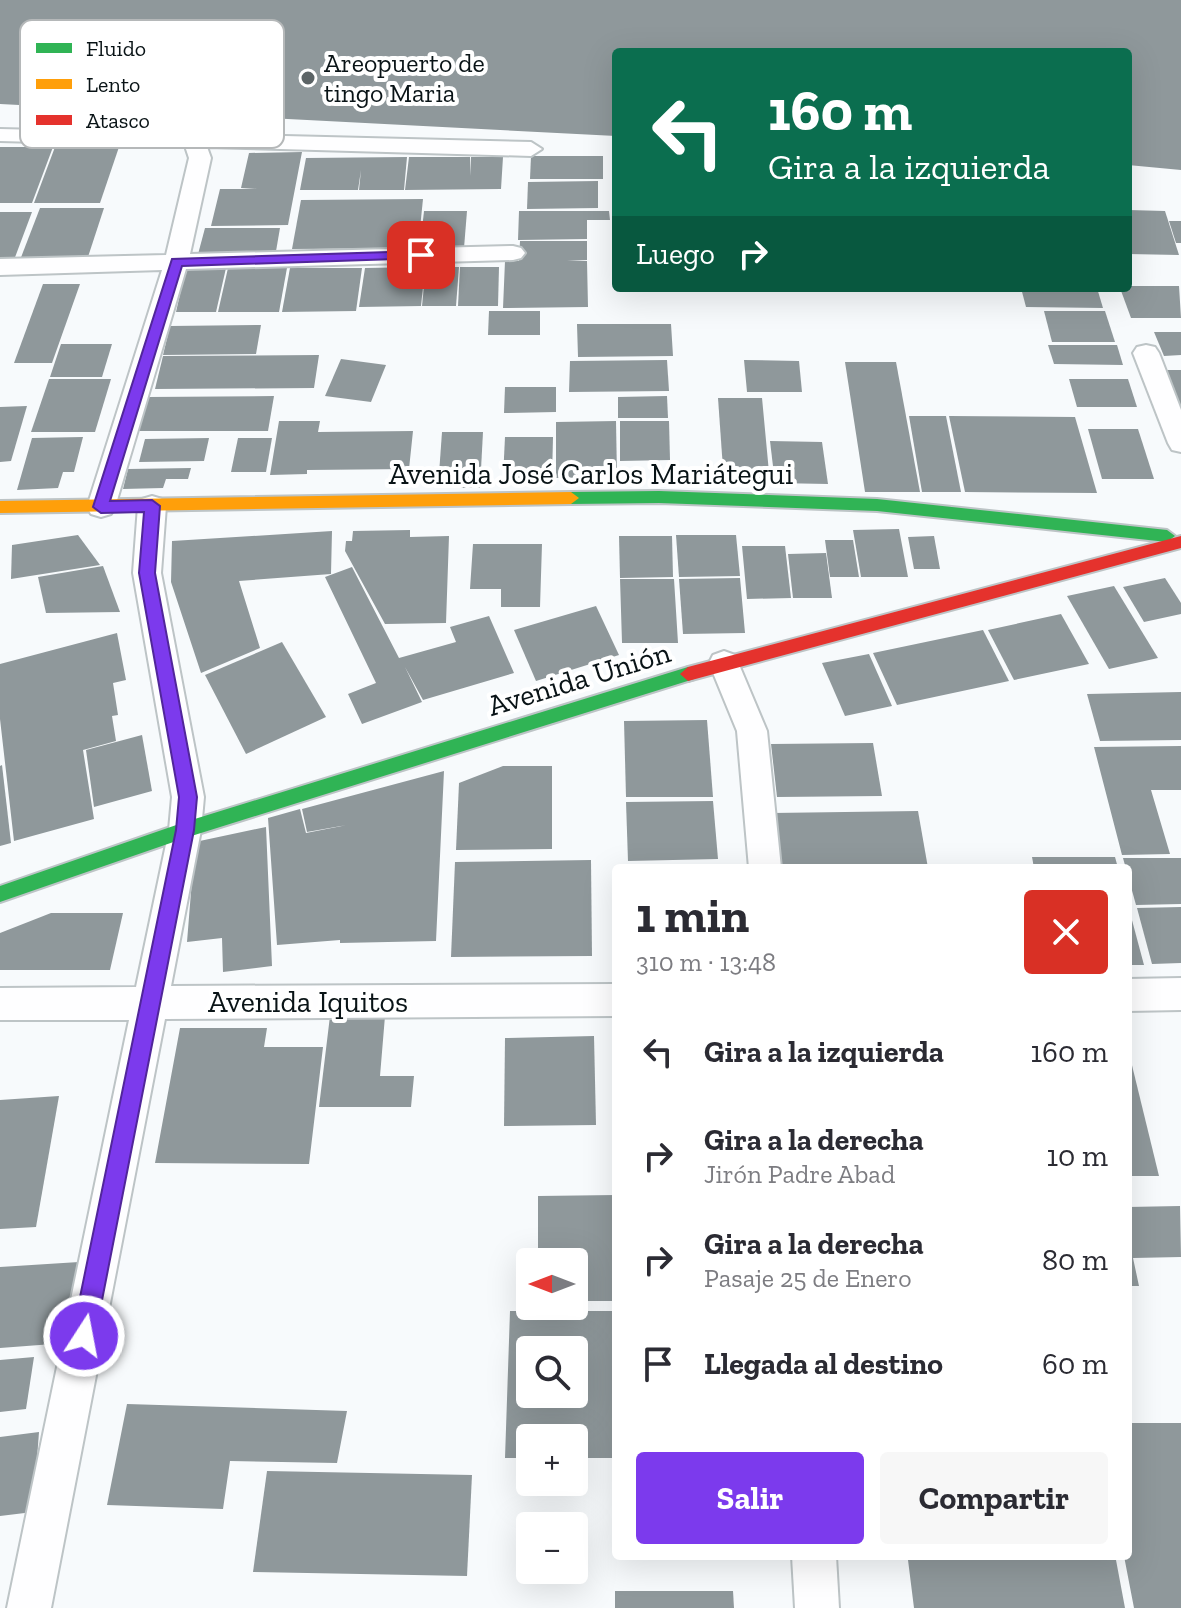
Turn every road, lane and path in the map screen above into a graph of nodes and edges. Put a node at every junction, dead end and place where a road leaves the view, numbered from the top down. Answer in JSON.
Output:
{"nodes":[{"id":1,"x":0,"y":135,"type":"edge"},
{"id":2,"x":20,"y":136,"type":"edge"},
{"id":3,"x":284,"y":143,"type":"edge"},
{"id":4,"x":196,"y":148,"type":"edge"},
{"id":5,"x":531,"y":149,"type":"dead end"},
{"id":6,"x":513,"y":253,"type":"dead end"},
{"id":7,"x":176,"y":262,"type":"junction"},
{"id":8,"x":0,"y":267,"type":"edge"},
{"id":9,"x":1146,"y":353,"type":"dead end"},
{"id":10,"x":1181,"y":443,"type":"edge"},
{"id":11,"x":152,"y":506,"type":"junction"},
{"id":12,"x":0,"y":507,"type":"edge"},
{"id":13,"x":101,"y":507,"type":"junction"},
{"id":14,"x":1181,"y":540,"type":"edge"},
{"id":15,"x":724,"y":663,"type":"junction"},
{"id":16,"x":185,"y":830,"type":"junction"},
{"id":17,"x":765,"y":864,"type":"edge"},
{"id":18,"x":0,"y":894,"type":"edge"},
{"id":19,"x":1181,"y":994,"type":"edge"},
{"id":20,"x":1132,"y":995,"type":"edge"},
{"id":21,"x":612,"y":1000,"type":"edge"},
{"id":22,"x":151,"y":1003,"type":"junction"},
{"id":23,"x":0,"y":1004,"type":"edge"},
{"id":24,"x":814,"y":1560,"type":"edge"},
{"id":25,"x":29,"y":1608,"type":"edge"},
{"id":26,"x":817,"y":1608,"type":"edge"}],
"edges":[{"from":1,"to":2,"type":"street"},
{"from":3,"to":5,"type":"street"},
{"from":4,"to":7,"type":"street"},
{"from":6,"to":7,"type":"street"},
{"from":7,"to":8,"type":"street"},
{"from":7,"to":13,"type":"street"},
{"from":9,"to":10,"type":"street"},
{"from":11,"to":13,"type":"street","name":"Avenida José Carlos Mariátegui"},
{"from":11,"to":14,"type":"street","name":"Avenida José Carlos Mariátegui"},
{"from":11,"to":16,"type":"street"},
{"from":12,"to":13,"type":"street","name":"Avenida José Carlos Mariátegui"},
{"from":14,"to":15,"type":"street","name":"Avenida Unión"},
{"from":15,"to":16,"type":"street","name":"Avenida Unión"},
{"from":15,"to":17,"type":"street"},
{"from":16,"to":18,"type":"street","name":"Avenida Unión"},
{"from":16,"to":22,"type":"street"},
{"from":19,"to":20,"type":"street"},
{"from":21,"to":22,"type":"street","name":"Avenida Iquitos"},
{"from":22,"to":23,"type":"street","name":"Avenida Iquitos"},
{"from":22,"to":25,"type":"street"},
{"from":24,"to":26,"type":"street"}]}
